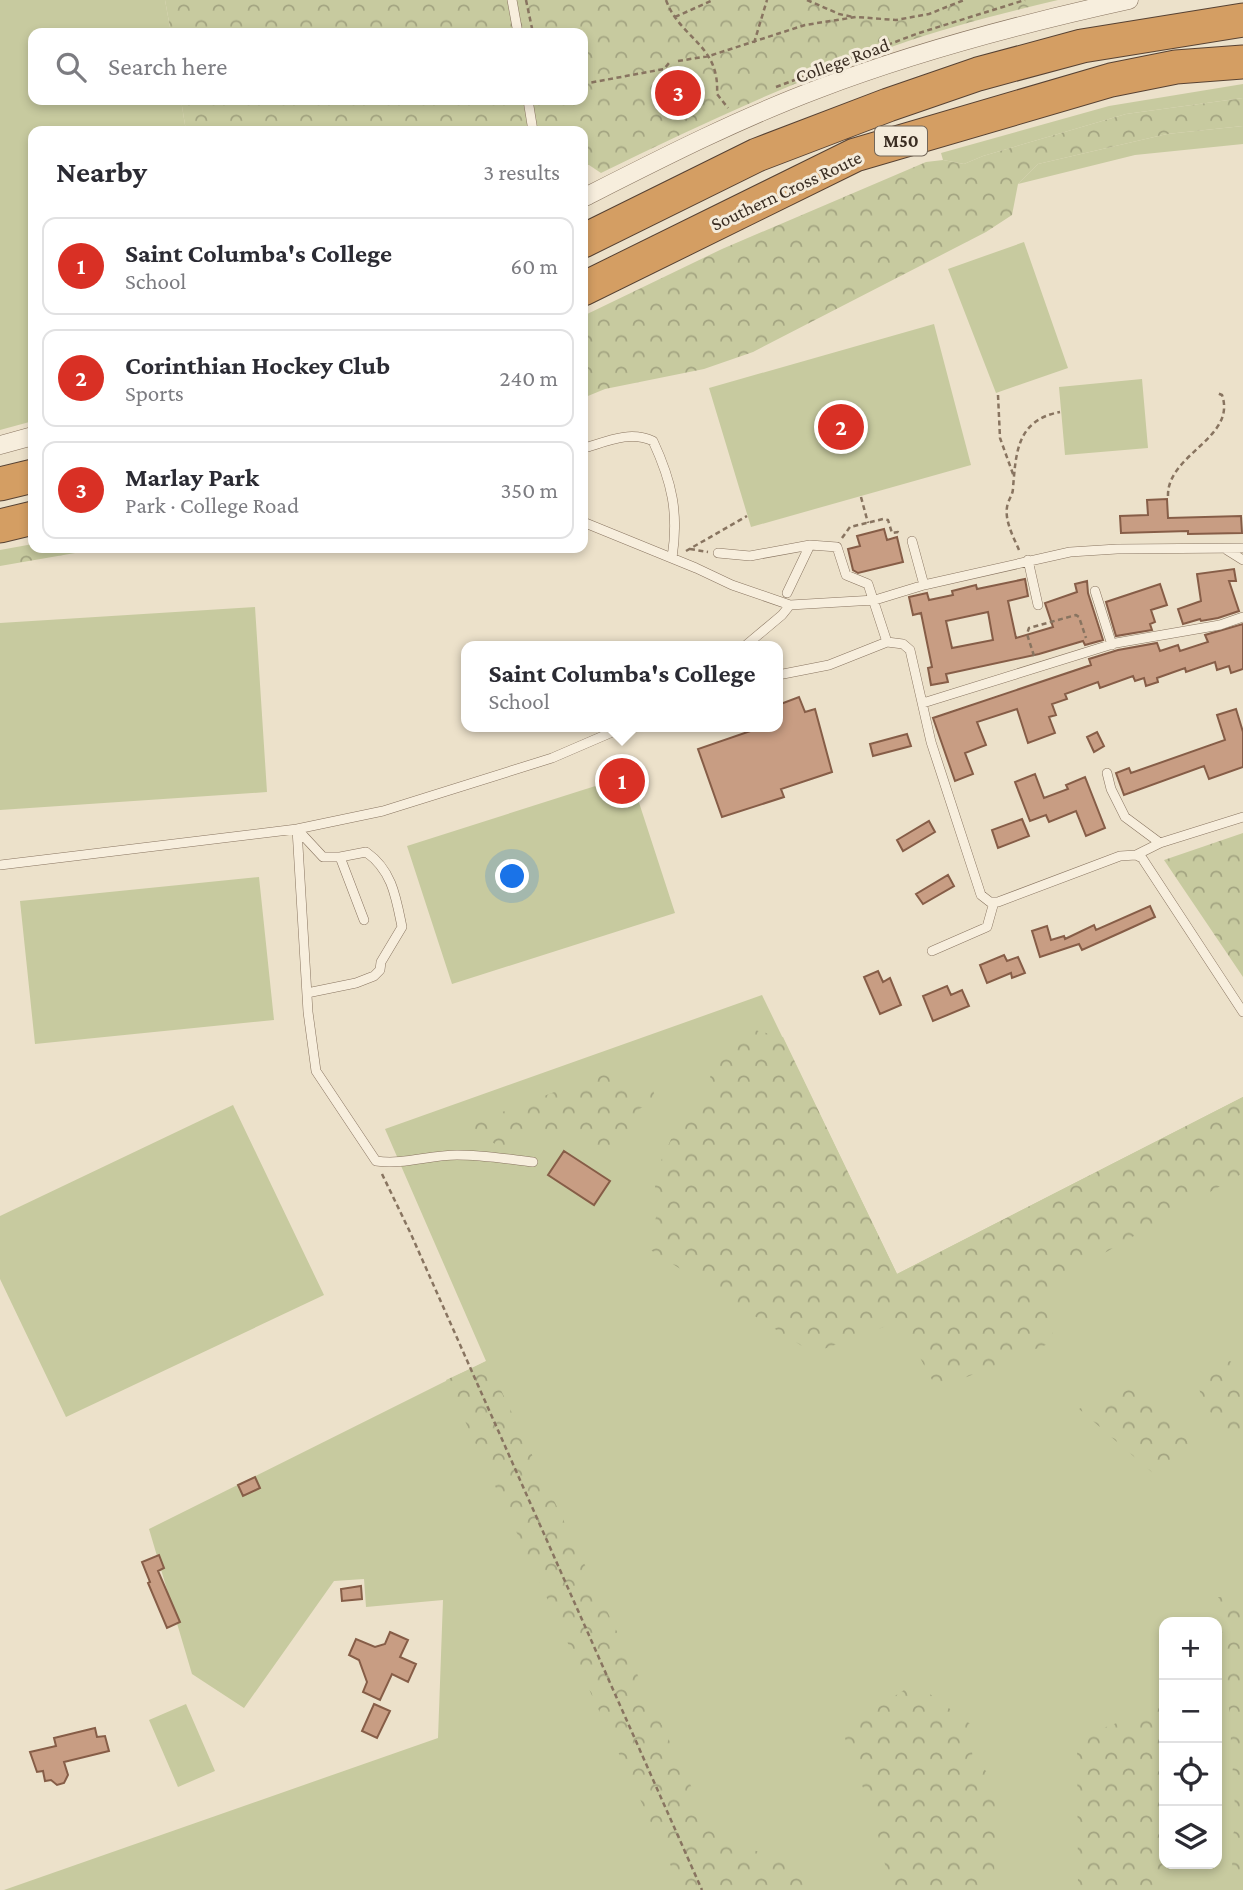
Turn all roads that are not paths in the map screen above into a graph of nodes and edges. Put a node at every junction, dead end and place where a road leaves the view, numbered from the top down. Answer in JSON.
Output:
{"nodes":[{"id":1,"x":512,"y":0,"type":"edge"},
{"id":2,"x":1129,"y":0,"type":"edge"},
{"id":3,"x":1243,"y":20,"type":"edge"},
{"id":4,"x":517,"y":28,"type":"edge"},
{"id":5,"x":1243,"y":62,"type":"edge"},
{"id":6,"x":529,"y":105,"type":"edge"},
{"id":7,"x":532,"y":126,"type":"edge"},
{"id":8,"x":588,"y":196,"type":"edge"},
{"id":9,"x":588,"y":240,"type":"edge"},
{"id":10,"x":588,"y":287,"type":"edge"},
{"id":11,"x":28,"y":437,"type":"edge"},
{"id":12,"x":0,"y":445,"type":"edge"},
{"id":13,"x":588,"y":447,"type":"dead end"},
{"id":14,"x":28,"y":477,"type":"edge"},
{"id":15,"x":0,"y":484,"type":"edge"},
{"id":16,"x":28,"y":519,"type":"edge"},
{"id":17,"x":588,"y":524,"type":"edge"},
{"id":18,"x":0,"y":526,"type":"edge"},
{"id":19,"x":912,"y":541,"type":"road end"},
{"id":20,"x":810,"y":545,"type":"junction"},
{"id":21,"x":1243,"y":548,"type":"edge"},
{"id":22,"x":1226,"y":549,"type":"junction"},
{"id":23,"x":718,"y":552,"type":"road end"},
{"id":24,"x":672,"y":558,"type":"junction"},
{"id":25,"x":1243,"y":560,"type":"edge"},
{"id":26,"x":1025,"y":561,"type":"junction"},
{"id":27,"x":924,"y":585,"type":"junction"},
{"id":28,"x":1095,"y":590,"type":"dead end"},
{"id":29,"x":787,"y":593,"type":"dead end"},
{"id":30,"x":875,"y":600,"type":"junction"},
{"id":31,"x":790,"y":605,"type":"junction"},
{"id":32,"x":1038,"y":605,"type":"dead end"},
{"id":33,"x":1243,"y":617,"type":"edge"},
{"id":34,"x":751,"y":641,"type":"edge"},
{"id":35,"x":887,"y":642,"type":"junction"},
{"id":36,"x":1112,"y":645,"type":"junction"},
{"id":37,"x":783,"y":673,"type":"edge"},
{"id":38,"x":923,"y":703,"type":"junction"},
{"id":39,"x":612,"y":732,"type":"edge"},
{"id":40,"x":1107,"y":773,"type":"dead end"},
{"id":41,"x":1243,"y":817,"type":"edge"},
{"id":42,"x":297,"y":829,"type":"junction"},
{"id":43,"x":1160,"y":843,"type":"junction"},
{"id":44,"x":1136,"y":855,"type":"junction"},
{"id":45,"x":340,"y":857,"type":"junction"},
{"id":46,"x":0,"y":865,"type":"edge"},
{"id":47,"x":993,"y":902,"type":"junction"},
{"id":48,"x":364,"y":920,"type":"dead end"},
{"id":49,"x":932,"y":951,"type":"dead end"},
{"id":50,"x":307,"y":993,"type":"junction"},
{"id":51,"x":1243,"y":1012,"type":"edge"},
{"id":52,"x":533,"y":1162,"type":"dead end"}],
"edges":[{"from":1,"to":4,"type":"lane"},
{"from":2,"to":8,"type":"street","name":"College Road"},
{"from":3,"to":9,"type":"highway","name":"Southern Cross Route","number":"M50"},
{"from":5,"to":10,"type":"highway","name":"Southern Cross Route","number":"M50"},
{"from":6,"to":7,"type":"lane"},
{"from":11,"to":12,"type":"street"},
{"from":13,"to":24,"type":"lane"},
{"from":14,"to":15,"type":"highway"},
{"from":16,"to":18,"type":"highway"},
{"from":17,"to":24,"type":"lane"},
{"from":19,"to":27,"type":"lane"},
{"from":20,"to":23,"type":"lane"},
{"from":20,"to":29,"type":"lane"},
{"from":20,"to":30,"type":"lane"},
{"from":21,"to":22,"type":"lane"},
{"from":22,"to":25,"type":"lane"},
{"from":22,"to":26,"type":"lane"},
{"from":24,"to":31,"type":"lane"},
{"from":26,"to":27,"type":"lane"},
{"from":26,"to":32,"type":"lane"},
{"from":27,"to":30,"type":"lane"},
{"from":28,"to":36,"type":"lane"},
{"from":30,"to":31,"type":"lane"},
{"from":30,"to":35,"type":"lane"},
{"from":31,"to":34,"type":"lane"},
{"from":33,"to":36,"type":"lane"},
{"from":35,"to":37,"type":"lane"},
{"from":35,"to":38,"type":"lane"},
{"from":36,"to":38,"type":"lane"},
{"from":38,"to":47,"type":"lane"},
{"from":39,"to":42,"type":"lane"},
{"from":40,"to":43,"type":"lane"},
{"from":41,"to":43,"type":"lane"},
{"from":42,"to":45,"type":"lane"},
{"from":42,"to":46,"type":"lane"},
{"from":42,"to":50,"type":"lane"},
{"from":43,"to":44,"type":"lane"},
{"from":44,"to":47,"type":"lane"},
{"from":44,"to":51,"type":"lane"},
{"from":45,"to":48,"type":"lane"},
{"from":45,"to":50,"type":"lane"},
{"from":47,"to":49,"type":"lane"},
{"from":50,"to":52,"type":"lane"}]}
